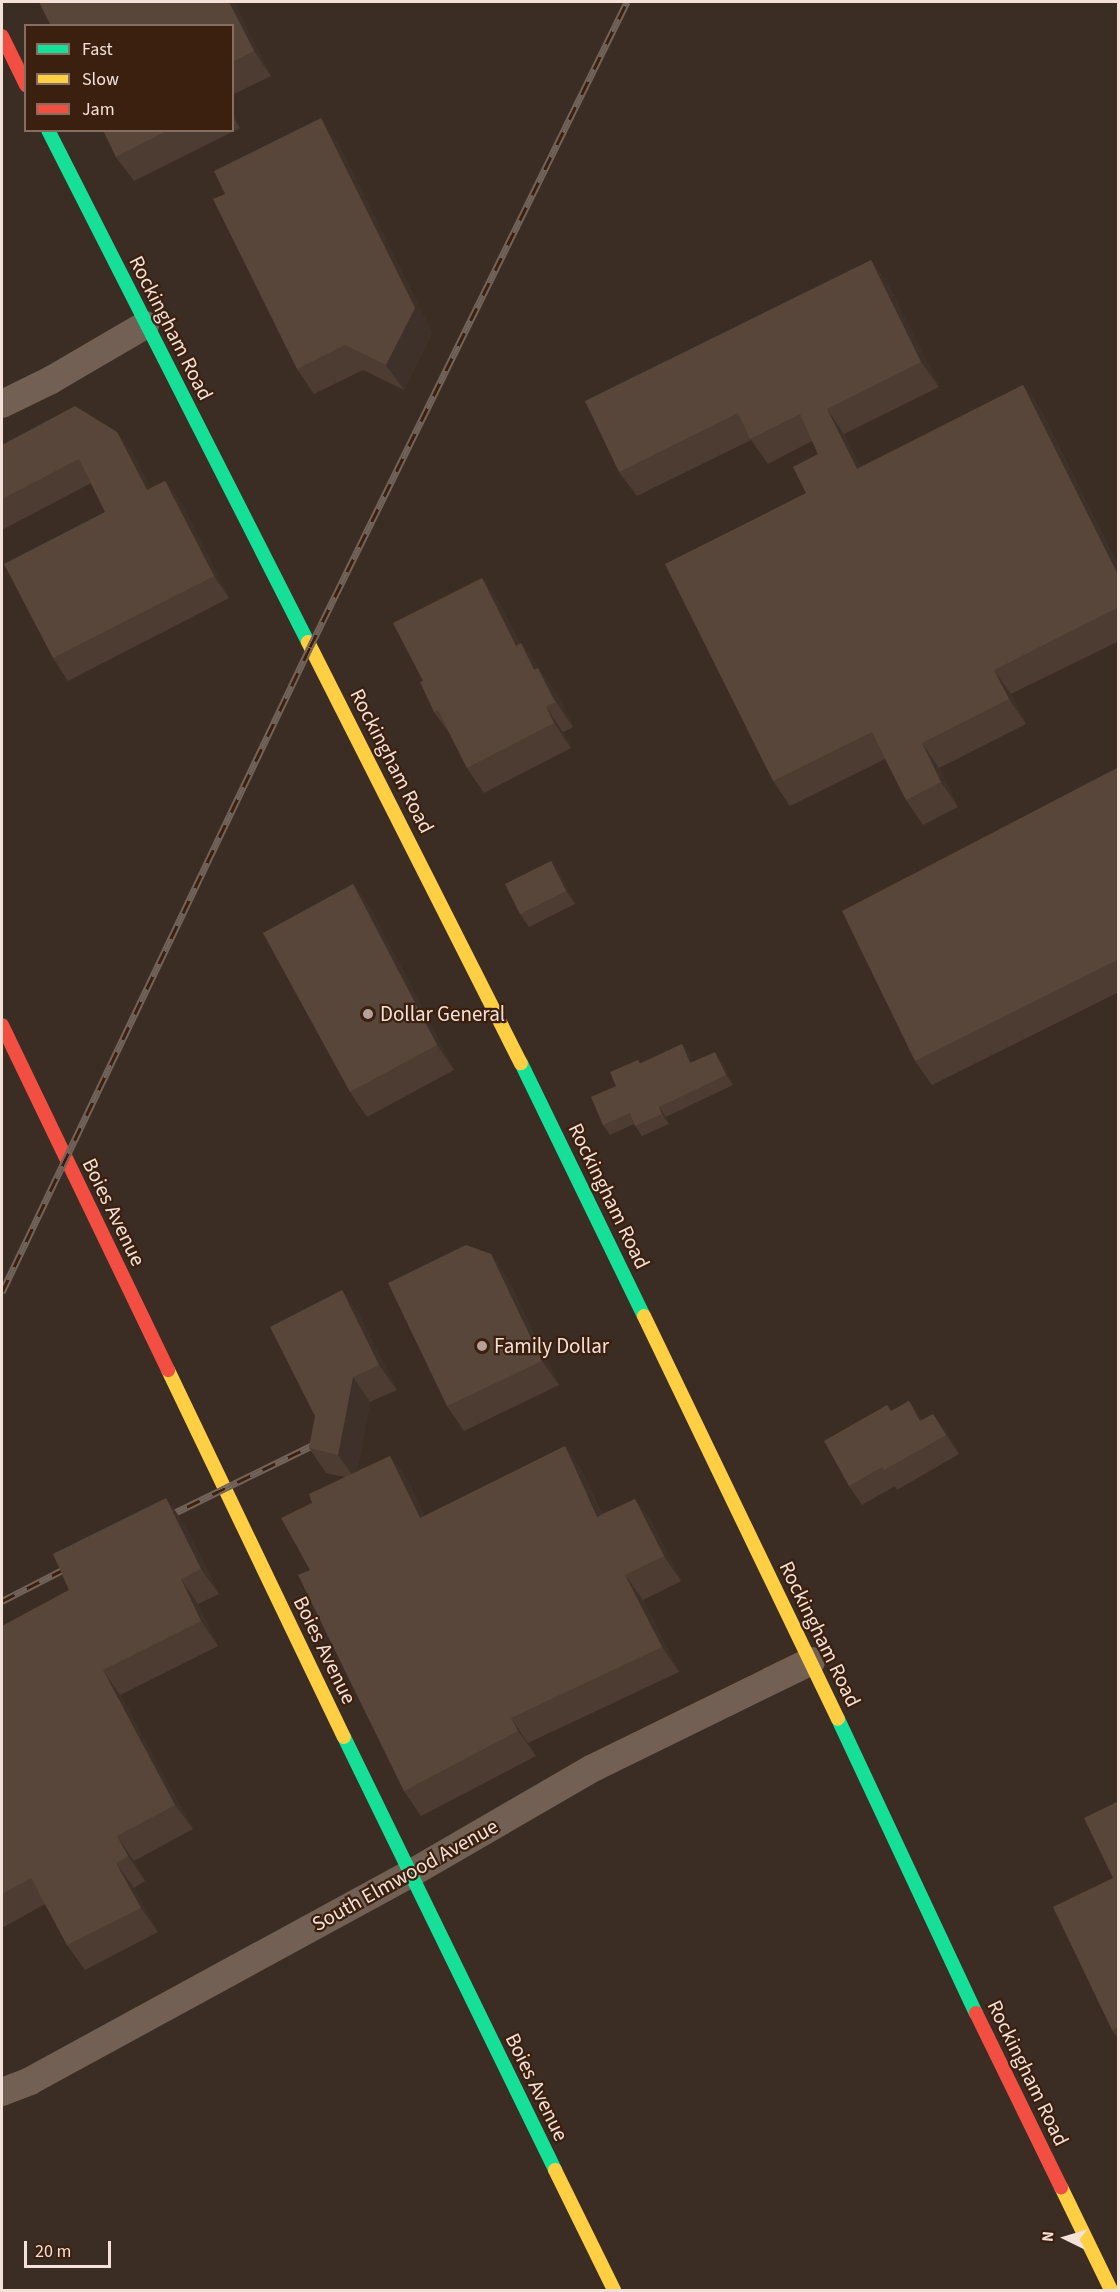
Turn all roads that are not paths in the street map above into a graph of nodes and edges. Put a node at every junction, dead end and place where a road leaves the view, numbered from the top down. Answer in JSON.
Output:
{"nodes":[{"id":1,"x":2,"y":36,"type":"edge"},
{"id":2,"x":24,"y":81,"type":"edge"},
{"id":3,"x":49,"y":132,"type":"edge"},
{"id":4,"x":145,"y":325,"type":"junction"},
{"id":5,"x":2,"y":404,"type":"edge"},
{"id":6,"x":2,"y":1026,"type":"edge"},
{"id":7,"x":811,"y":1661,"type":"junction"},
{"id":8,"x":410,"y":1874,"type":"junction"},
{"id":9,"x":2,"y":2092,"type":"edge"},
{"id":10,"x":614,"y":2290,"type":"edge"},
{"id":11,"x":1111,"y":2290,"type":"edge"}],
"edges":[{"from":1,"to":2,"type":"street"},
{"from":3,"to":4,"type":"street","name":"Rockingham Road"},
{"from":4,"to":5,"type":"street"},
{"from":4,"to":7,"type":"street","name":"Rockingham Road"},
{"from":6,"to":8,"type":"street","name":"Boies Avenue"},
{"from":7,"to":8,"type":"street","name":"South Elmwood Avenue"},
{"from":7,"to":11,"type":"street","name":"Rockingham Road"},
{"from":8,"to":9,"type":"street","name":"South Elmwood Avenue"},
{"from":8,"to":10,"type":"street","name":"Boies Avenue"}]}
